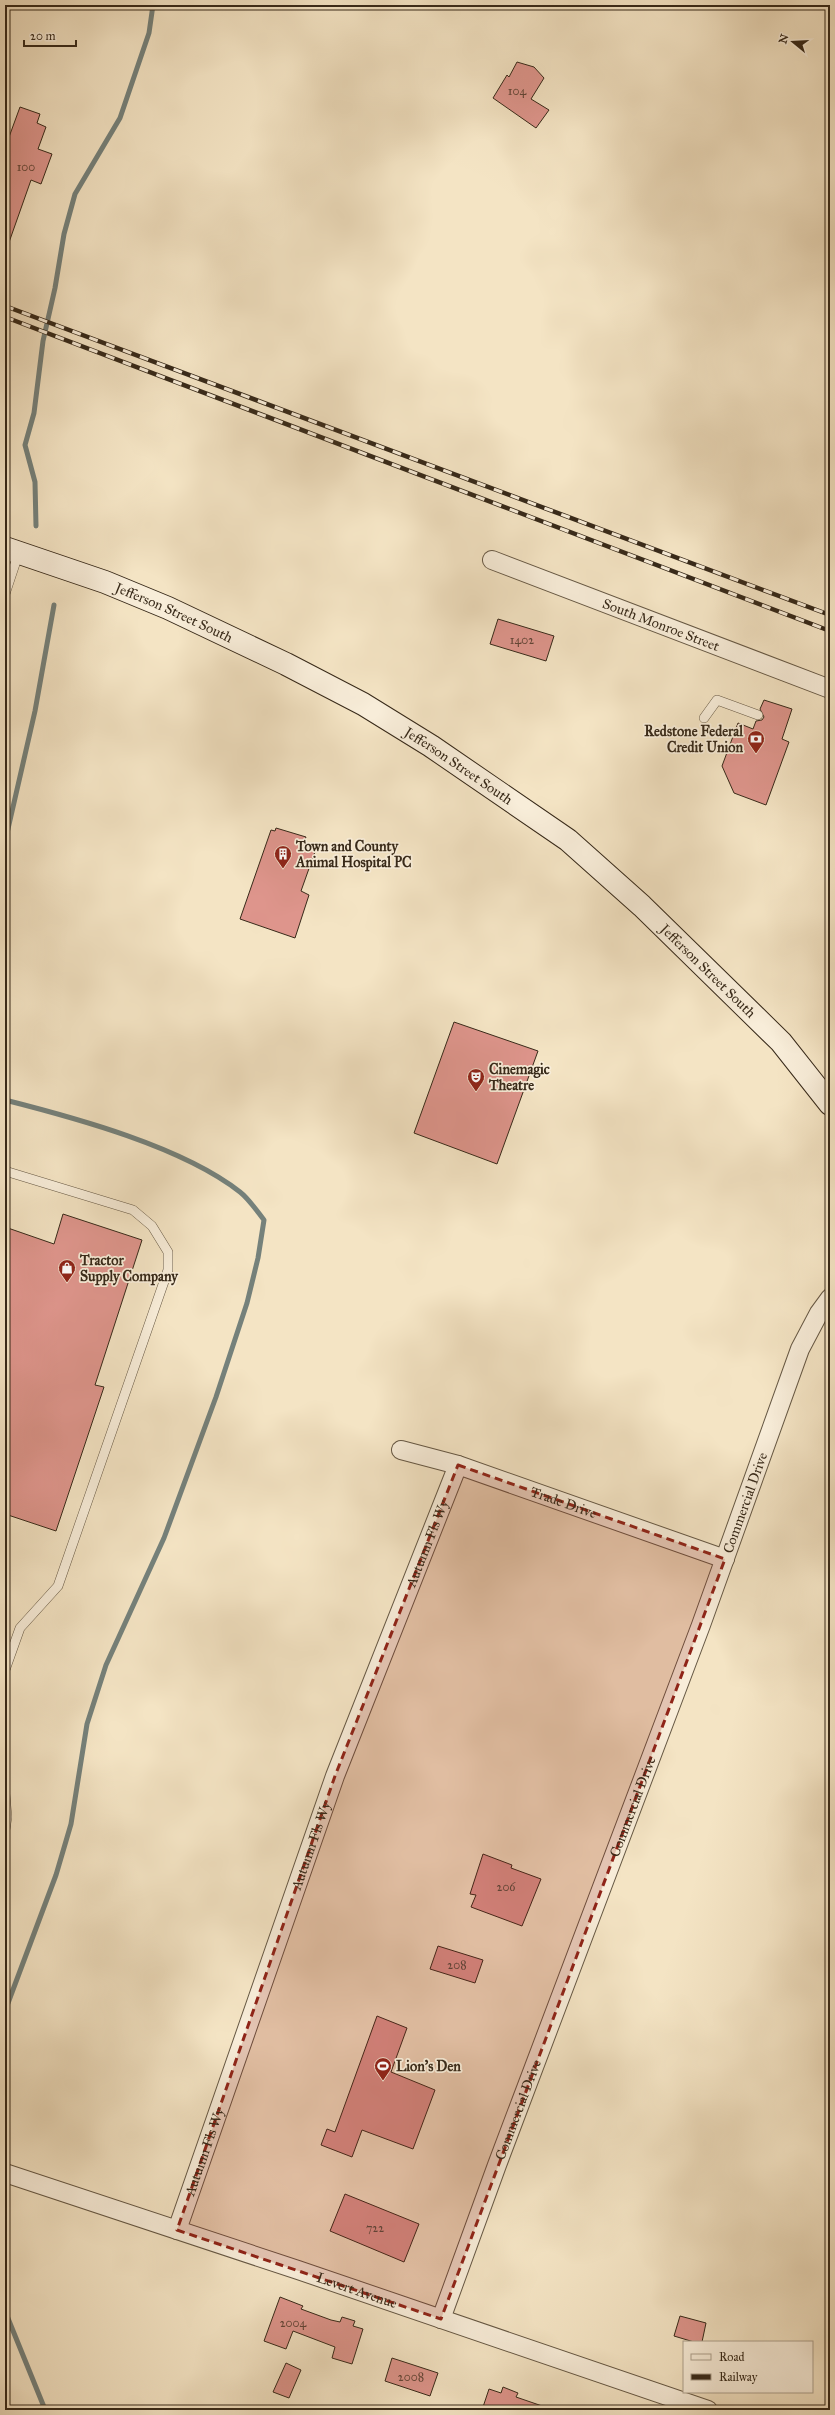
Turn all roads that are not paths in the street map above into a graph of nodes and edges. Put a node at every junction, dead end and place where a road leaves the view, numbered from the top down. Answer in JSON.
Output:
{"nodes":[{"id":1,"x":12,"y":550,"type":"edge"},
{"id":2,"x":492,"y":560,"type":"dead end"},
{"id":3,"x":5,"y":594,"type":"edge"},
{"id":4,"x":830,"y":689,"type":"edge"},
{"id":5,"x":758,"y":715,"type":"dead end"},
{"id":6,"x":704,"y":718,"type":"dead end"},
{"id":7,"x":830,"y":1104,"type":"edge"},
{"id":8,"x":5,"y":1171,"type":"edge"},
{"id":9,"x":830,"y":1298,"type":"edge"},
{"id":10,"x":401,"y":1450,"type":"dead end"},
{"id":11,"x":458,"y":1465,"type":"junction"},
{"id":12,"x":725,"y":1558,"type":"junction"},
{"id":13,"x":5,"y":1670,"type":"edge"},
{"id":14,"x":5,"y":1794,"type":"edge"},
{"id":15,"x":5,"y":1830,"type":"edge"},
{"id":16,"x":5,"y":2174,"type":"edge"},
{"id":17,"x":176,"y":2230,"type":"junction"},
{"id":18,"x":441,"y":2319,"type":"junction"},
{"id":19,"x":708,"y":2410,"type":"edge"}],
"edges":[{"from":1,"to":3,"type":"lane"},
{"from":1,"to":7,"type":"street","name":"Jefferson Street South"},
{"from":2,"to":4,"type":"street","name":"South Monroe Street"},
{"from":5,"to":6,"type":"lane"},
{"from":8,"to":13,"type":"lane"},
{"from":9,"to":12,"type":"street","name":"Commercial Drive"},
{"from":10,"to":11,"type":"street","name":"Trade Drive"},
{"from":11,"to":12,"type":"street","name":"Trade Drive"},
{"from":11,"to":17,"type":"street","name":"Autumn Fls Wy"},
{"from":12,"to":18,"type":"street","name":"Commercial Drive"},
{"from":14,"to":15,"type":"lane"},
{"from":16,"to":17,"type":"street","name":"Levert Avenue"},
{"from":17,"to":18,"type":"street","name":"Levert Avenue"},
{"from":18,"to":19,"type":"street","name":"Levert Avenue"}]}
